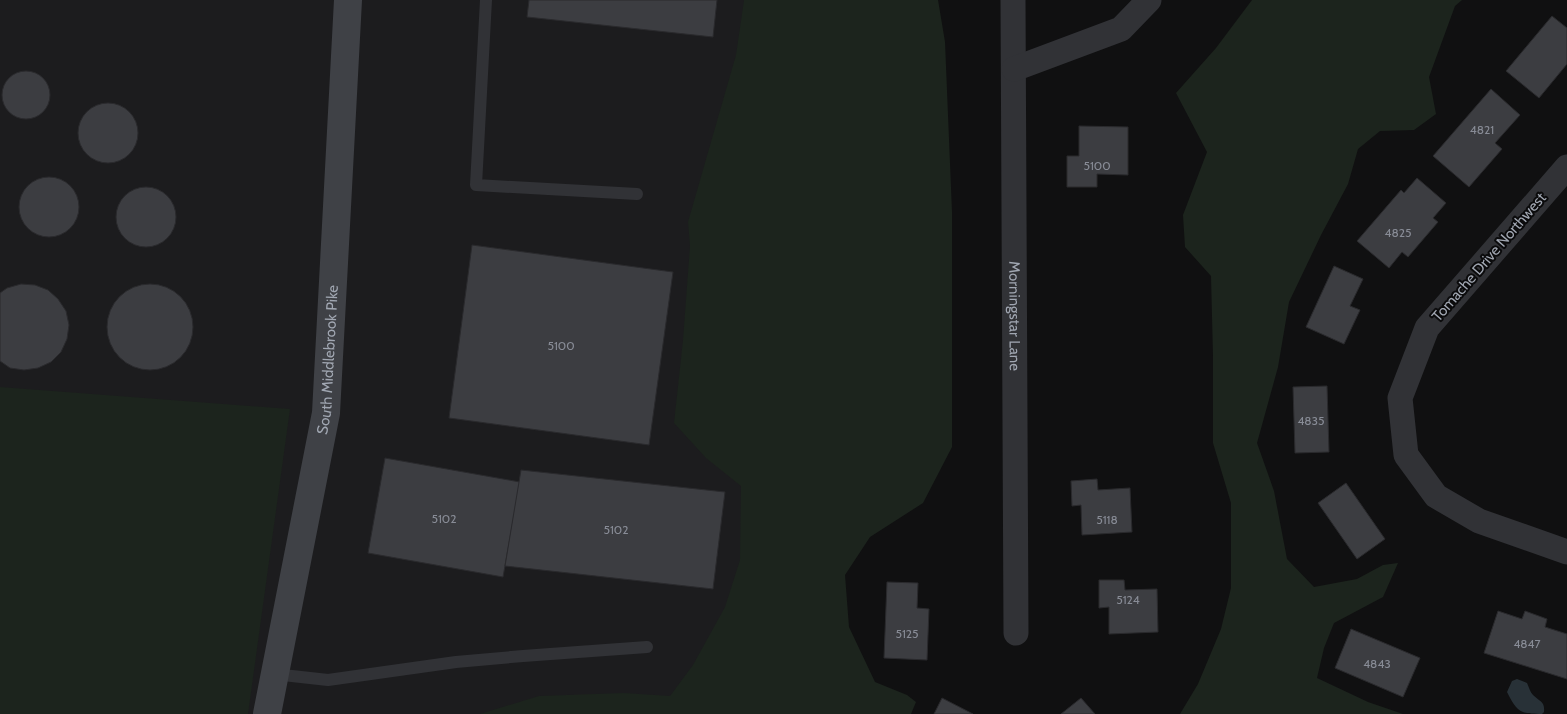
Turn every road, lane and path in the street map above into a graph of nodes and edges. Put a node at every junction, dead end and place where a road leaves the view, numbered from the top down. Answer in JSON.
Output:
{"nodes":[{"id":1,"x":348,"y":0,"type":"edge"},
{"id":2,"x":486,"y":0,"type":"edge"},
{"id":3,"x":1013,"y":0,"type":"edge"},
{"id":4,"x":1149,"y":0,"type":"edge"},
{"id":5,"x":1014,"y":69,"type":"junction"},
{"id":6,"x":1567,"y":168,"type":"edge"},
{"id":7,"x":638,"y":194,"type":"dead end"},
{"id":8,"x":1567,"y":552,"type":"edge"},
{"id":9,"x":1016,"y":633,"type":"dead end"},
{"id":10,"x":647,"y":647,"type":"dead end"},
{"id":11,"x":274,"y":674,"type":"junction"},
{"id":12,"x":266,"y":714,"type":"edge"}],
"edges":[{"from":1,"to":11,"type":"main road","name":"South Middlebrook Pike"},
{"from":2,"to":7,"type":"lane"},
{"from":3,"to":5,"type":"street","name":"Morningstar Lane"},
{"from":4,"to":5,"type":"street"},
{"from":5,"to":9,"type":"street","name":"Morningstar Lane"},
{"from":6,"to":8,"type":"street","name":"Tomache Drive Northwest"},
{"from":10,"to":11,"type":"lane"},
{"from":11,"to":12,"type":"main road","name":"South Middlebrook Pike"}]}
